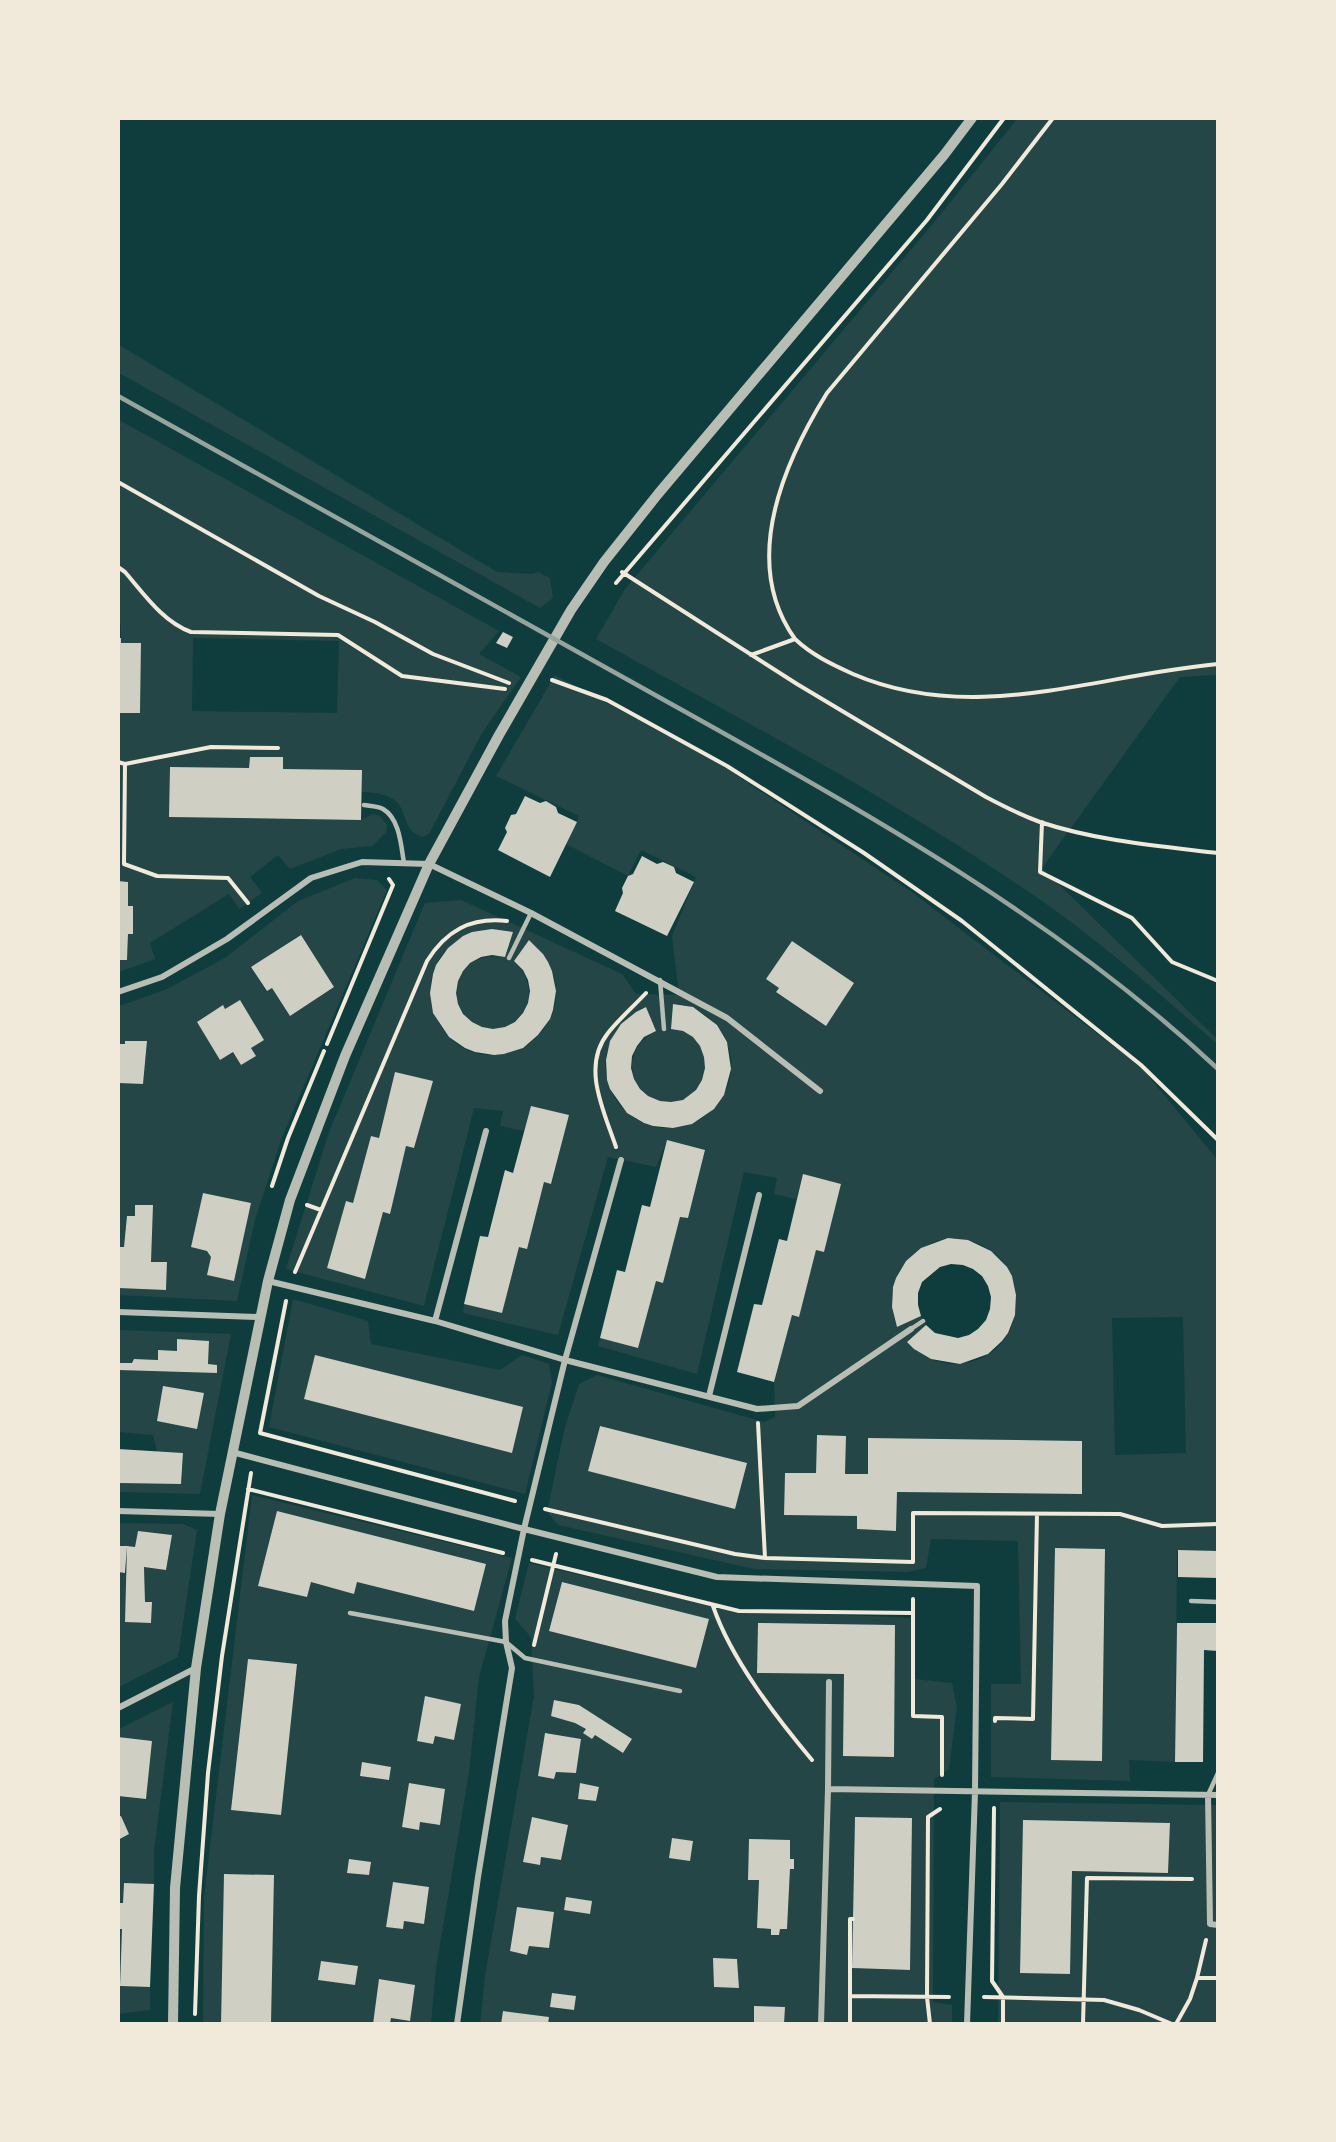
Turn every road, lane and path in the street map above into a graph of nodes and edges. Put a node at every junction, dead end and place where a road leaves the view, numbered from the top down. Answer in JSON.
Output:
{"nodes":[{"id":1,"x":972,"y":118,"type":"edge"},
{"id":2,"x":1004,"y":118,"type":"edge"},
{"id":3,"x":1053,"y":118,"type":"edge"},
{"id":4,"x":118,"y":482,"type":"edge"},
{"id":5,"x":604,"y":562,"type":"junction"},
{"id":6,"x":118,"y":567,"type":"edge"},
{"id":7,"x":623,"y":573,"type":"junction"},
{"id":8,"x":609,"y":591,"type":"dead end"},
{"id":9,"x":795,"y":639,"type":"junction"},
{"id":10,"x":751,"y":656,"type":"junction"},
{"id":11,"x":1218,"y":664,"type":"edge"},
{"id":12,"x":525,"y":689,"type":"junction"},
{"id":13,"x":278,"y":748,"type":"dead end"},
{"id":14,"x":118,"y":762,"type":"edge"},
{"id":15,"x":125,"y":764,"type":"junction"},
{"id":16,"x":364,"y":806,"type":"dead end"},
{"id":17,"x":1042,"y":822,"type":"junction"},
{"id":18,"x":1218,"y":853,"type":"edge"},
{"id":19,"x":366,"y":862,"type":"junction"},
{"id":20,"x":121,"y":863,"type":"edge"},
{"id":21,"x":404,"y":863,"type":"junction"},
{"id":22,"x":429,"y":864,"type":"junction"},
{"id":23,"x":531,"y":913,"type":"junction"},
{"id":24,"x":259,"y":916,"type":"junction"},
{"id":25,"x":524,"y":928,"type":"junction"},
{"id":26,"x":509,"y":958,"type":"dead end"},
{"id":27,"x":660,"y":980,"type":"junction"},
{"id":28,"x":1218,"y":981,"type":"edge"},
{"id":29,"x":118,"y":992,"type":"edge"},
{"id":30,"x":664,"y":1029,"type":"dead end"},
{"id":31,"x":820,"y":1091,"type":"dead end"},
{"id":32,"x":486,"y":1131,"type":"dead end"},
{"id":33,"x":1218,"y":1140,"type":"edge"},
{"id":34,"x":621,"y":1160,"type":"joint"},
{"id":35,"x":270,"y":1194,"type":"dead end"},
{"id":36,"x":759,"y":1195,"type":"dead end"},
{"id":37,"x":303,"y":1204,"type":"dead end"},
{"id":38,"x":321,"y":1210,"type":"junction"},
{"id":39,"x":293,"y":1275,"type":"dead end"},
{"id":40,"x":268,"y":1281,"type":"junction"},
{"id":41,"x":287,"y":1299,"type":"dead end"},
{"id":42,"x":118,"y":1312,"type":"edge"},
{"id":43,"x":259,"y":1317,"type":"junction"},
{"id":44,"x":435,"y":1321,"type":"junction"},
{"id":45,"x":923,"y":1321,"type":"dead end"},
{"id":46,"x":911,"y":1329,"type":"joint"},
{"id":47,"x":565,"y":1360,"type":"junction"},
{"id":48,"x":709,"y":1396,"type":"junction"},
{"id":49,"x":757,"y":1409,"type":"junction"},
{"id":50,"x":232,"y":1452,"type":"junction"},
{"id":51,"x":252,"y":1471,"type":"dead end"},
{"id":52,"x":248,"y":1489,"type":"junction"},
{"id":53,"x":530,"y":1505,"type":"junction"},
{"id":54,"x":118,"y":1511,"type":"edge"},
{"id":55,"x":220,"y":1514,"type":"junction"},
{"id":56,"x":1036,"y":1514,"type":"junction"},
{"id":57,"x":1218,"y":1524,"type":"edge"},
{"id":58,"x":524,"y":1529,"type":"junction"},
{"id":59,"x":558,"y":1543,"type":"dead end"},
{"id":60,"x":513,"y":1555,"type":"dead end"},
{"id":61,"x":765,"y":1558,"type":"junction"},
{"id":62,"x":528,"y":1559,"type":"dead end"},
{"id":63,"x":553,"y":1565,"type":"junction"},
{"id":64,"x":1191,"y":1601,"type":"dead end"},
{"id":65,"x":1218,"y":1602,"type":"edge"},
{"id":66,"x":713,"y":1605,"type":"junction"},
{"id":67,"x":350,"y":1613,"type":"dead end"},
{"id":68,"x":506,"y":1642,"type":"junction"},
{"id":69,"x":533,"y":1649,"type":"dead end"},
{"id":70,"x":196,"y":1668,"type":"junction"},
{"id":71,"x":829,"y":1682,"type":"dead end"},
{"id":72,"x":680,"y":1691,"type":"dead end"},
{"id":73,"x":118,"y":1708,"type":"edge"},
{"id":74,"x":995,"y":1729,"type":"dead end"},
{"id":75,"x":1218,"y":1773,"type":"edge"},
{"id":76,"x":828,"y":1774,"type":"junction"},
{"id":77,"x":828,"y":1789,"type":"junction"},
{"id":78,"x":942,"y":1791,"type":"junction"},
{"id":79,"x":975,"y":1792,"type":"junction"},
{"id":80,"x":1208,"y":1795,"type":"junction"},
{"id":81,"x":1218,"y":1795,"type":"edge"},
{"id":82,"x":994,"y":1805,"type":"dead end"},
{"id":83,"x":1209,"y":1879,"type":"junction"},
{"id":84,"x":853,"y":1919,"type":"dead end"},
{"id":85,"x":1210,"y":1924,"type":"junction"},
{"id":86,"x":1218,"y":1925,"type":"edge"},
{"id":87,"x":1197,"y":1978,"type":"junction"},
{"id":88,"x":1218,"y":1978,"type":"edge"},
{"id":89,"x":850,"y":1996,"type":"junction"},
{"id":90,"x":927,"y":1997,"type":"junction"},
{"id":91,"x":949,"y":1997,"type":"dead end"},
{"id":92,"x":977,"y":1997,"type":"dead end"},
{"id":93,"x":1003,"y":1997,"type":"junction"},
{"id":94,"x":1084,"y":2000,"type":"junction"},
{"id":95,"x":173,"y":2024,"type":"edge"},
{"id":96,"x":194,"y":2024,"type":"edge"},
{"id":97,"x":457,"y":2024,"type":"edge"},
{"id":98,"x":821,"y":2024,"type":"edge"},
{"id":99,"x":850,"y":2024,"type":"edge"},
{"id":100,"x":930,"y":2024,"type":"edge"},
{"id":101,"x":967,"y":2024,"type":"edge"},
{"id":102,"x":1003,"y":2024,"type":"edge"},
{"id":103,"x":1083,"y":2024,"type":"edge"},
{"id":104,"x":1174,"y":2024,"type":"edge"}],
"edges":[{"from":1,"to":5,"type":"street"},
{"from":2,"to":7,"type":"path"},
{"from":3,"to":9,"type":"path"},
{"from":4,"to":12,"type":"path"},
{"from":5,"to":7,"type":"path"},
{"from":5,"to":12,"type":"street"},
{"from":6,"to":12,"type":"path"},
{"from":7,"to":8,"type":"path"},
{"from":7,"to":10,"type":"path"},
{"from":9,"to":10,"type":"path"},
{"from":9,"to":11,"type":"path"},
{"from":10,"to":17,"type":"path"},
{"from":12,"to":22,"type":"street"},
{"from":12,"to":33,"type":"path"},
{"from":13,"to":15,"type":"path"},
{"from":14,"to":15,"type":"path"},
{"from":15,"to":20,"type":"path"},
{"from":16,"to":21,"type":"lane"},
{"from":17,"to":18,"type":"path"},
{"from":17,"to":28,"type":"path"},
{"from":19,"to":21,"type":"street"},
{"from":19,"to":24,"type":"street"},
{"from":19,"to":35,"type":"path"},
{"from":20,"to":24,"type":"path"},
{"from":21,"to":22,"type":"street"},
{"from":22,"to":23,"type":"street"},
{"from":22,"to":40,"type":"street"},
{"from":23,"to":25,"type":"lane"},
{"from":23,"to":27,"type":"street"},
{"from":24,"to":29,"type":"street"},
{"from":25,"to":26,"type":"lane"},
{"from":25,"to":38,"type":"path"},
{"from":27,"to":30,"type":"lane"},
{"from":27,"to":31,"type":"street"},
{"from":27,"to":34,"type":"path"},
{"from":32,"to":44,"type":"street"},
{"from":34,"to":47,"type":"street"},
{"from":36,"to":48,"type":"street"},
{"from":37,"to":38,"type":"path"},
{"from":38,"to":39,"type":"path"},
{"from":40,"to":43,"type":"street"},
{"from":40,"to":44,"type":"street"},
{"from":41,"to":53,"type":"path"},
{"from":42,"to":43,"type":"street"},
{"from":43,"to":50,"type":"street"},
{"from":44,"to":47,"type":"street"},
{"from":45,"to":46,"type":"lane"},
{"from":46,"to":49,"type":"street"},
{"from":47,"to":48,"type":"street"},
{"from":47,"to":53,"type":"street"},
{"from":48,"to":49,"type":"street"},
{"from":49,"to":61,"type":"path"},
{"from":50,"to":55,"type":"street"},
{"from":50,"to":58,"type":"street"},
{"from":51,"to":52,"type":"path"},
{"from":52,"to":60,"type":"path"},
{"from":52,"to":96,"type":"path"},
{"from":53,"to":58,"type":"street"},
{"from":53,"to":61,"type":"path"},
{"from":54,"to":55,"type":"street"},
{"from":55,"to":70,"type":"street"},
{"from":56,"to":57,"type":"path"},
{"from":56,"to":61,"type":"path"},
{"from":56,"to":74,"type":"path"},
{"from":58,"to":68,"type":"street"},
{"from":58,"to":79,"type":"street"},
{"from":59,"to":63,"type":"path"},
{"from":62,"to":63,"type":"path"},
{"from":63,"to":66,"type":"path"},
{"from":63,"to":69,"type":"path"},
{"from":64,"to":65,"type":"lane"},
{"from":66,"to":76,"type":"path"},
{"from":66,"to":78,"type":"path"},
{"from":67,"to":68,"type":"lane"},
{"from":68,"to":72,"type":"lane"},
{"from":68,"to":97,"type":"street"},
{"from":70,"to":73,"type":"street"},
{"from":70,"to":95,"type":"street"},
{"from":71,"to":76,"type":"street"},
{"from":75,"to":80,"type":"lane"},
{"from":76,"to":77,"type":"street"},
{"from":77,"to":78,"type":"street"},
{"from":77,"to":98,"type":"street"},
{"from":78,"to":79,"type":"street"},
{"from":78,"to":90,"type":"path"},
{"from":79,"to":80,"type":"street"},
{"from":79,"to":101,"type":"street"},
{"from":80,"to":81,"type":"street"},
{"from":80,"to":83,"type":"street"},
{"from":82,"to":93,"type":"path"},
{"from":83,"to":85,"type":"street"},
{"from":83,"to":94,"type":"path"},
{"from":84,"to":89,"type":"path"},
{"from":85,"to":86,"type":"street"},
{"from":85,"to":87,"type":"path"},
{"from":87,"to":88,"type":"path"},
{"from":87,"to":104,"type":"path"},
{"from":89,"to":90,"type":"path"},
{"from":89,"to":99,"type":"path"},
{"from":90,"to":91,"type":"path"},
{"from":90,"to":100,"type":"path"},
{"from":92,"to":93,"type":"path"},
{"from":93,"to":94,"type":"path"},
{"from":93,"to":102,"type":"path"},
{"from":94,"to":103,"type":"path"},
{"from":94,"to":104,"type":"path"}]}
